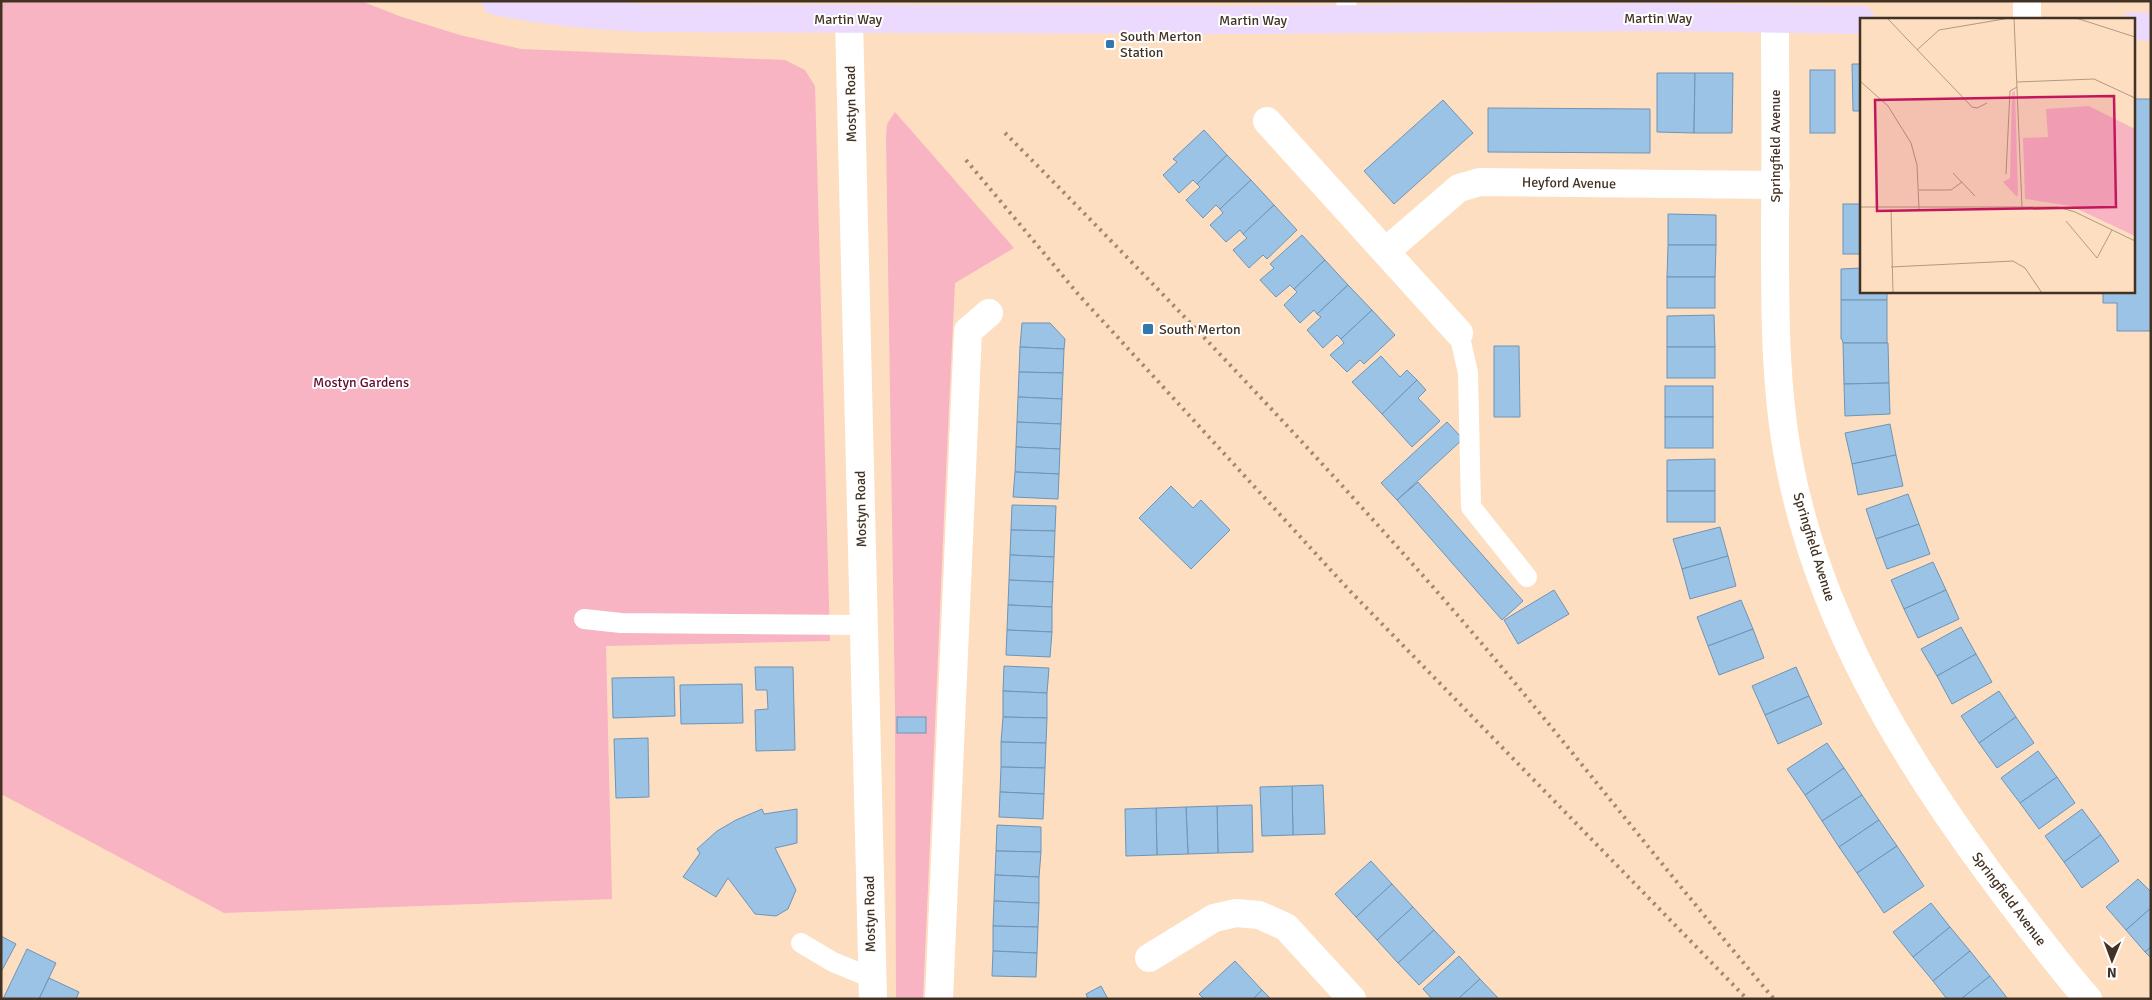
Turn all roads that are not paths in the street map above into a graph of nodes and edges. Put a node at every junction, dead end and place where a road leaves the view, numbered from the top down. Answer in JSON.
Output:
{"nodes":[{"id":1,"x":496,"y":1,"type":"edge"},
{"id":2,"x":2027,"y":1,"type":"edge"},
{"id":3,"x":1348,"y":10,"type":"edge"},
{"id":4,"x":2027,"y":18,"type":"edge"},
{"id":5,"x":849,"y":19,"type":"junction"},
{"id":6,"x":1775,"y":19,"type":"junction"},
{"id":7,"x":1860,"y":20,"type":"edge"},
{"id":8,"x":2134,"y":26,"type":"edge"},
{"id":9,"x":2151,"y":27,"type":"edge"},
{"id":10,"x":1267,"y":121,"type":"dead end"},
{"id":11,"x":1776,"y":185,"type":"junction"},
{"id":12,"x":1386,"y":251,"type":"junction"},
{"id":13,"x":989,"y":313,"type":"dead end"},
{"id":14,"x":1459,"y":333,"type":"joint"},
{"id":15,"x":1528,"y":577,"type":"dead end"},
{"id":16,"x":584,"y":619,"type":"dead end"},
{"id":17,"x":863,"y":624,"type":"junction"},
{"id":18,"x":801,"y":943,"type":"dead end"},
{"id":19,"x":1149,"y":958,"type":"dead end"},
{"id":20,"x":872,"y":989,"type":"edge"},
{"id":21,"x":939,"y":999,"type":"edge"},
{"id":22,"x":1352,"y":999,"type":"edge"},
{"id":23,"x":2088,"y":999,"type":"edge"}],
"edges":[{"from":1,"to":5,"type":"main road","name":"Martin Way"},
{"from":2,"to":4,"type":"street"},
{"from":3,"to":5,"type":"main road","name":"Martin Way"},
{"from":3,"to":6,"type":"main road","name":"Martin Way"},
{"from":5,"to":17,"type":"street","name":"Mostyn Road"},
{"from":6,"to":7,"type":"main road","name":"Martin Way"},
{"from":6,"to":11,"type":"street","name":"Springfield Avenue"},
{"from":8,"to":9,"type":"main road"},
{"from":10,"to":12,"type":"street"},
{"from":11,"to":12,"type":"street","name":"Heyford Avenue"},
{"from":11,"to":23,"type":"street","name":"Springfield Avenue"},
{"from":12,"to":14,"type":"street"},
{"from":13,"to":21,"type":"street"},
{"from":14,"to":15,"type":"lane"},
{"from":16,"to":17,"type":"lane"},
{"from":17,"to":20,"type":"street","name":"Mostyn Road"},
{"from":18,"to":20,"type":"lane"},
{"from":19,"to":22,"type":"street"}]}
